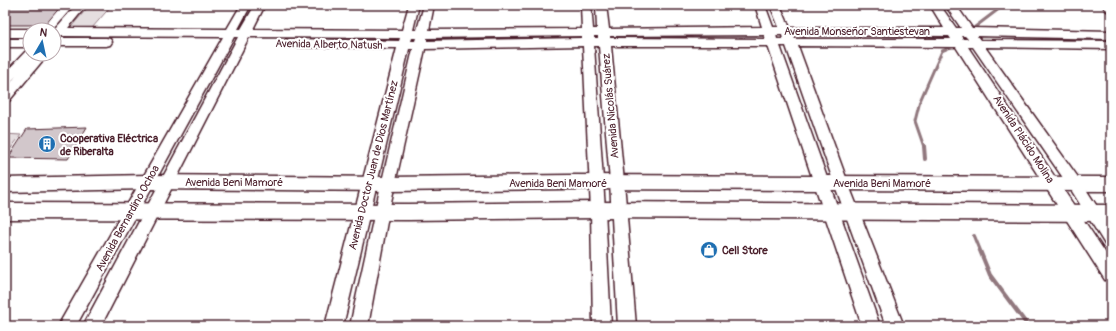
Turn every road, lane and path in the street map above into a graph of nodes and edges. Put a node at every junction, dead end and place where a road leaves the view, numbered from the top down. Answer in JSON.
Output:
{"nodes":[{"id":1,"x":72,"y":5,"type":"edge"},
{"id":2,"x":82,"y":5,"type":"edge"},
{"id":3,"x":246,"y":5,"type":"edge"},
{"id":4,"x":260,"y":5,"type":"edge"},
{"id":5,"x":414,"y":5,"type":"edge"},
{"id":6,"x":429,"y":5,"type":"edge"},
{"id":7,"x":586,"y":5,"type":"edge"},
{"id":8,"x":601,"y":5,"type":"edge"},
{"id":9,"x":760,"y":5,"type":"edge"},
{"id":10,"x":775,"y":5,"type":"edge"},
{"id":11,"x":935,"y":5,"type":"edge"},
{"id":12,"x":950,"y":5,"type":"edge"},
{"id":13,"x":1107,"y":5,"type":"edge"},
{"id":14,"x":1111,"y":9,"type":"edge"},
{"id":15,"x":62,"y":22,"type":"edge"},
{"id":16,"x":62,"y":26,"type":"edge"},
{"id":17,"x":953,"y":32,"type":"junction"},
{"id":18,"x":5,"y":33,"type":"edge"},
{"id":19,"x":22,"y":33,"type":"edge"},
{"id":20,"x":62,"y":35,"type":"edge"},
{"id":21,"x":1111,"y":35,"type":"edge"},
{"id":22,"x":588,"y":37,"type":"junction"},
{"id":23,"x":604,"y":37,"type":"junction"},
{"id":24,"x":772,"y":37,"type":"junction"},
{"id":25,"x":789,"y":37,"type":"junction"},
{"id":26,"x":965,"y":37,"type":"junction"},
{"id":27,"x":234,"y":38,"type":"junction"},
{"id":28,"x":404,"y":39,"type":"junction"},
{"id":29,"x":422,"y":39,"type":"junction"},
{"id":30,"x":5,"y":43,"type":"edge"},
{"id":31,"x":22,"y":43,"type":"edge"},
{"id":32,"x":977,"y":43,"type":"junction"},
{"id":33,"x":1111,"y":45,"type":"edge"},
{"id":34,"x":23,"y":62,"type":"edge"},
{"id":35,"x":35,"y":62,"type":"edge"},
{"id":36,"x":5,"y":81,"type":"edge"},
{"id":37,"x":5,"y":98,"type":"edge"},
{"id":38,"x":148,"y":182,"type":"junction"},
{"id":39,"x":168,"y":182,"type":"junction"},
{"id":40,"x":596,"y":182,"type":"junction"},
{"id":41,"x":617,"y":182,"type":"junction"},
{"id":42,"x":841,"y":183,"type":"junction"},
{"id":43,"x":1052,"y":183,"type":"junction"},
{"id":44,"x":368,"y":184,"type":"junction"},
{"id":45,"x":389,"y":184,"type":"junction"},
{"id":46,"x":821,"y":184,"type":"junction"},
{"id":47,"x":1075,"y":184,"type":"junction"},
{"id":48,"x":1111,"y":184,"type":"edge"},
{"id":49,"x":5,"y":185,"type":"edge"},
{"id":50,"x":598,"y":210,"type":"junction"},
{"id":51,"x":618,"y":210,"type":"junction"},
{"id":52,"x":5,"y":211,"type":"edge"},
{"id":53,"x":132,"y":211,"type":"junction"},
{"id":54,"x":152,"y":211,"type":"junction"},
{"id":55,"x":363,"y":211,"type":"junction"},
{"id":56,"x":382,"y":211,"type":"junction"},
{"id":57,"x":830,"y":212,"type":"junction"},
{"id":58,"x":853,"y":212,"type":"junction"},
{"id":59,"x":1071,"y":212,"type":"junction"},
{"id":60,"x":1102,"y":213,"type":"edge"},
{"id":61,"x":1111,"y":240,"type":"edge"},
{"id":62,"x":1111,"y":275,"type":"edge"},
{"id":63,"x":67,"y":326,"type":"edge"},
{"id":64,"x":92,"y":326,"type":"edge"},
{"id":65,"x":334,"y":326,"type":"edge"},
{"id":66,"x":359,"y":326,"type":"edge"},
{"id":67,"x":602,"y":326,"type":"edge"},
{"id":68,"x":627,"y":326,"type":"edge"},
{"id":69,"x":871,"y":326,"type":"edge"},
{"id":70,"x":895,"y":326,"type":"edge"}],
"edges":[{"from":1,"to":15,"type":"street"},
{"from":2,"to":16,"type":"street"},
{"from":3,"to":27,"type":"street","name":"Avenida Bernardino Ochoa"},
{"from":4,"to":27,"type":"street","name":"Avenida Bernardino Ochoa"},
{"from":5,"to":28,"type":"street","name":"Avenida Doctor Juan de Dios Martínez"},
{"from":6,"to":29,"type":"street","name":"Avenida Doctor Juan de Dios Martínez"},
{"from":7,"to":22,"type":"street","name":"Avenida Nicolás Suárez"},
{"from":8,"to":23,"type":"street","name":"Avenida Nicolás Suárez"},
{"from":9,"to":24,"type":"street"},
{"from":10,"to":25,"type":"street"},
{"from":11,"to":17,"type":"street","name":"Avenida Plácido Molina"},
{"from":12,"to":26,"type":"street","name":"Avenida Plácido Molina"},
{"from":13,"to":14,"type":"street"},
{"from":17,"to":25,"type":"street","name":"Avenida Monseñor Santiestevan"},
{"from":17,"to":26,"type":"street","name":"Avenida Plácido Molina"},
{"from":18,"to":19,"type":"street"},
{"from":20,"to":27,"type":"street","name":"Avenida Alberto Natush"},
{"from":21,"to":26,"type":"street","name":"Avenida Monseñor Santiestevan"},
{"from":22,"to":23,"type":"street","name":"Avenida Alberto Natush"},
{"from":22,"to":29,"type":"street","name":"Avenida Alberto Natush"},
{"from":22,"to":40,"type":"street","name":"Avenida Nicolás Suárez"},
{"from":23,"to":24,"type":"street","name":"Avenida Monseñor Santiestevan"},
{"from":23,"to":41,"type":"street","name":"Avenida Nicolás Suárez"},
{"from":24,"to":25,"type":"street","name":"Avenida Monseñor Santiestevan"},
{"from":24,"to":46,"type":"street"},
{"from":25,"to":26,"type":"street","name":"Avenida Monseñor Santiestevan"},
{"from":25,"to":42,"type":"street"},
{"from":26,"to":32,"type":"street","name":"Avenida Plácido Molina"},
{"from":26,"to":43,"type":"street","name":"Avenida Plácido Molina"},
{"from":27,"to":28,"type":"street","name":"Avenida Alberto Natush"},
{"from":27,"to":38,"type":"street","name":"Avenida Bernardino Ochoa"},
{"from":27,"to":39,"type":"street","name":"Avenida Bernardino Ochoa"},
{"from":28,"to":29,"type":"street","name":"Avenida Alberto Natush"},
{"from":28,"to":44,"type":"street","name":"Avenida Doctor Juan de Dios Martínez"},
{"from":29,"to":45,"type":"street","name":"Avenida Doctor Juan de Dios Martínez"},
{"from":30,"to":31,"type":"street"},
{"from":32,"to":33,"type":"street"},
{"from":32,"to":47,"type":"street","name":"Avenida Plácido Molina"},
{"from":34,"to":36,"type":"street"},
{"from":35,"to":37,"type":"street"},
{"from":38,"to":39,"type":"street","name":"Avenida Beni Mamoré"},
{"from":38,"to":49,"type":"street","name":"Avenida Beni Mamoré"},
{"from":38,"to":53,"type":"street","name":"Avenida Bernardino Ochoa"},
{"from":39,"to":44,"type":"street","name":"Avenida Beni Mamoré"},
{"from":39,"to":54,"type":"street","name":"Avenida Bernardino Ochoa"},
{"from":40,"to":41,"type":"street","name":"Avenida Beni Mamoré"},
{"from":40,"to":45,"type":"street","name":"Avenida Beni Mamoré"},
{"from":40,"to":50,"type":"street","name":"Avenida Nicolás Suárez"},
{"from":41,"to":46,"type":"street","name":"Avenida Beni Mamoré"},
{"from":41,"to":51,"type":"street","name":"Avenida Nicolás Suárez"},
{"from":42,"to":43,"type":"street","name":"Avenida Beni Mamoré"},
{"from":42,"to":46,"type":"street","name":"Avenida Beni Mamoré"},
{"from":42,"to":58,"type":"street"},
{"from":43,"to":47,"type":"street","name":"Avenida Beni Mamoré"},
{"from":43,"to":59,"type":"street","name":"Avenida Plácido Molina"},
{"from":44,"to":45,"type":"street","name":"Avenida Beni Mamoré"},
{"from":44,"to":55,"type":"street","name":"Avenida Doctor Juan de Dios Martínez"},
{"from":45,"to":56,"type":"street","name":"Avenida Doctor Juan de Dios Martínez"},
{"from":46,"to":57,"type":"street"},
{"from":47,"to":48,"type":"street","name":"Avenida Beni Mamoré"},
{"from":47,"to":60,"type":"street","name":"Avenida Plácido Molina"},
{"from":50,"to":51,"type":"street"},
{"from":50,"to":56,"type":"street"},
{"from":50,"to":67,"type":"street","name":"Avenida Nicolás Suárez"},
{"from":51,"to":57,"type":"street"},
{"from":51,"to":68,"type":"street","name":"Avenida Nicolás Suárez"},
{"from":52,"to":53,"type":"street"},
{"from":53,"to":54,"type":"street"},
{"from":53,"to":63,"type":"street","name":"Avenida Bernardino Ochoa"},
{"from":54,"to":55,"type":"street"},
{"from":54,"to":64,"type":"street","name":"Avenida Bernardino Ochoa"},
{"from":55,"to":56,"type":"street"},
{"from":55,"to":65,"type":"street","name":"Avenida Doctor Juan de Dios Martínez"},
{"from":56,"to":66,"type":"street","name":"Avenida Doctor Juan de Dios Martínez"},
{"from":57,"to":58,"type":"street"},
{"from":57,"to":69,"type":"street"},
{"from":58,"to":59,"type":"street"},
{"from":58,"to":70,"type":"street"},
{"from":59,"to":60,"type":"street"},
{"from":59,"to":62,"type":"street","name":"Avenida Plácido Molina"},
{"from":60,"to":61,"type":"street","name":"Avenida Plácido Molina"}]}
